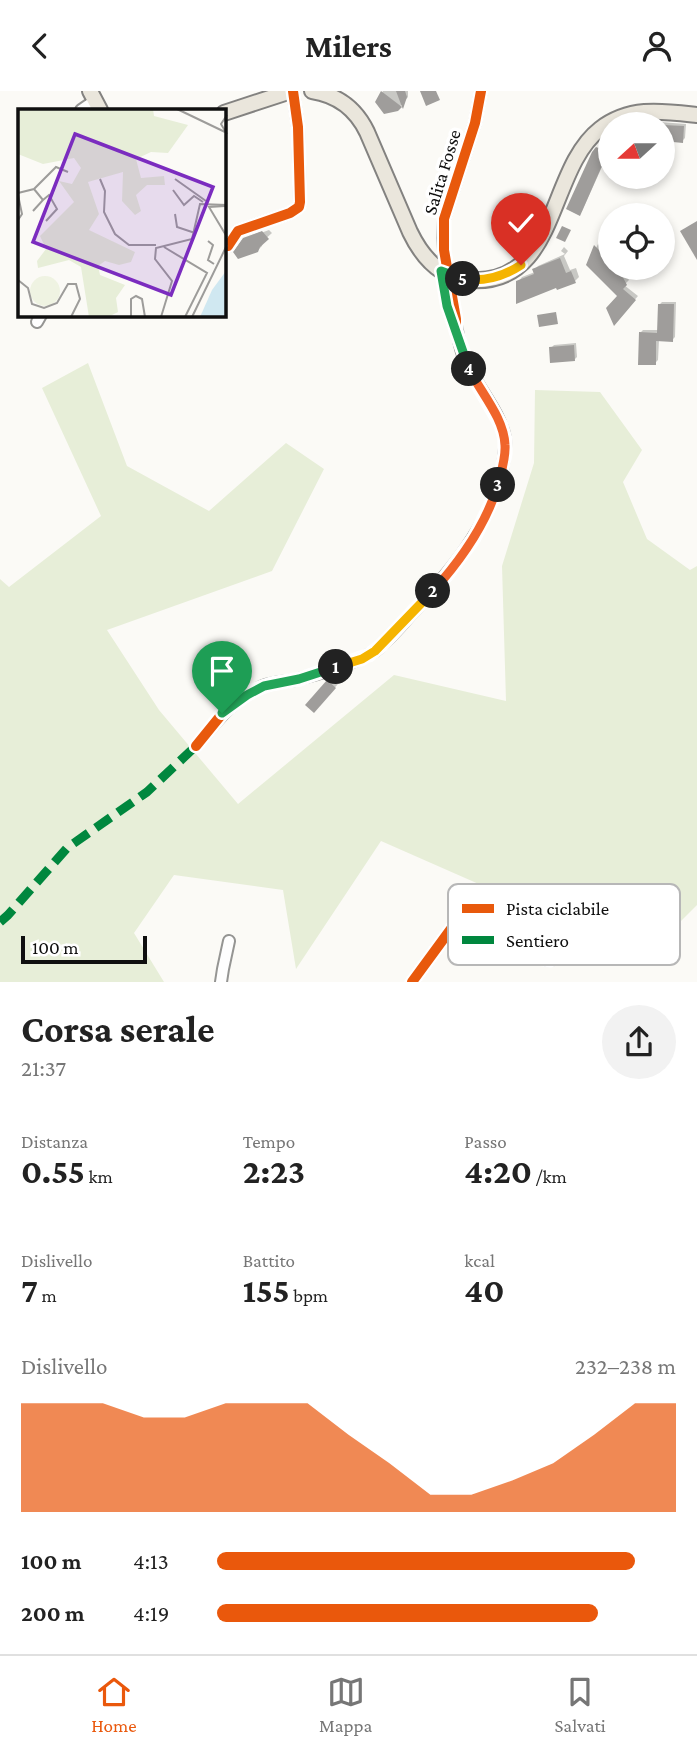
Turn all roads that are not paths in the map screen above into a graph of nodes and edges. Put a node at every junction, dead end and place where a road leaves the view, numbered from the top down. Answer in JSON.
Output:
{"nodes":[{"id":1,"x":292,"y":91,"type":"edge"},
{"id":2,"x":312,"y":91,"type":"edge"},
{"id":3,"x":481,"y":91,"type":"edge"},
{"id":4,"x":226,"y":112,"type":"edge"},
{"id":5,"x":697,"y":115,"type":"edge"},
{"id":6,"x":228,"y":246,"type":"dead end"},
{"id":7,"x":443,"y":267,"type":"junction"},
{"id":8,"x":449,"y":285,"type":"dead end"},
{"id":9,"x":456,"y":331,"type":"junction"},
{"id":10,"x":196,"y":747,"type":"dead end"},
{"id":11,"x":448,"y":925,"type":"edge"},
{"id":12,"x":229,"y":941,"type":"dead end"},
{"id":13,"x":221,"y":982,"type":"edge"},
{"id":14,"x":412,"y":982,"type":"edge"}],
"edges":[{"from":1,"to":4,"type":"main road"},
{"from":1,"to":6,"type":"street"},
{"from":2,"to":7,"type":"main road"},
{"from":3,"to":7,"type":"street","name":"Salita Fosse"},
{"from":5,"to":7,"type":"main road"},
{"from":7,"to":9,"type":"street","name":"Salita Fosse"},
{"from":8,"to":9,"type":"street"},
{"from":9,"to":10,"type":"street"},
{"from":11,"to":14,"type":"street"},
{"from":12,"to":13,"type":"street"}]}
